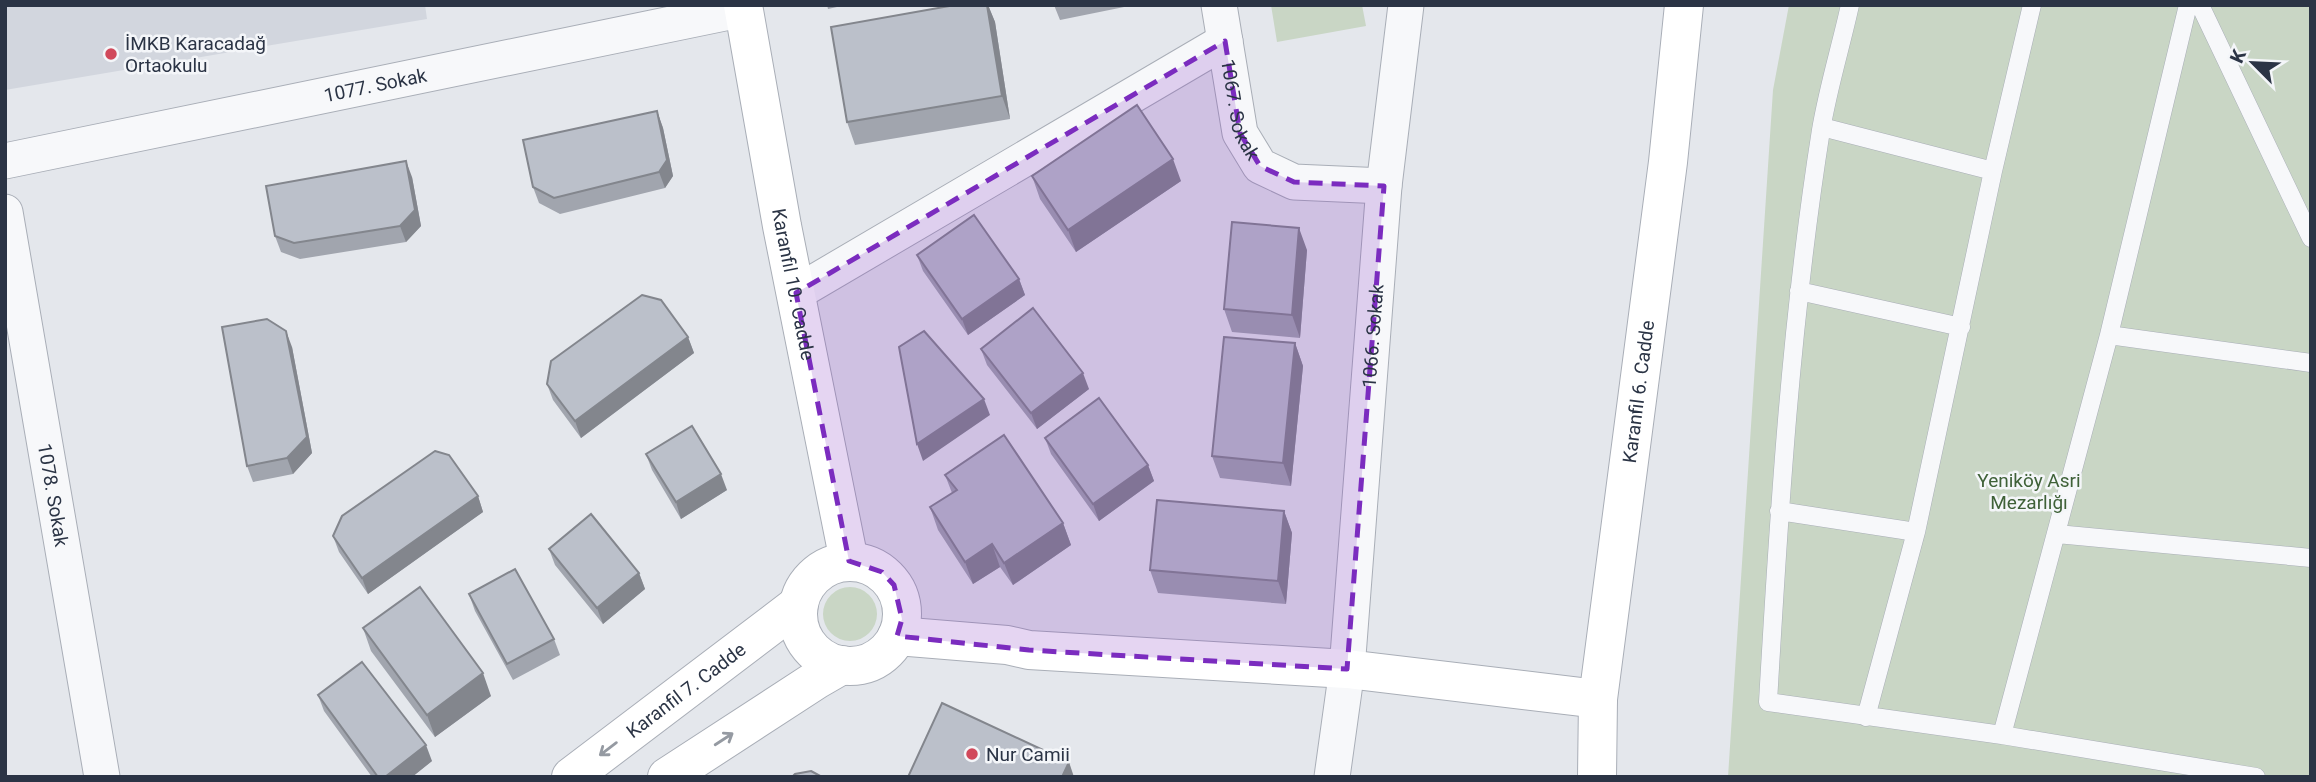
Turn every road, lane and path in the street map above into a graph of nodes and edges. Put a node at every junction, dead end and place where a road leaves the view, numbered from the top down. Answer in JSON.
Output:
{"nodes":[{"id":1,"x":1219,"y":5,"type":"edge"},
{"id":2,"x":1406,"y":5,"type":"edge"},
{"id":3,"x":1684,"y":5,"type":"edge"},
{"id":4,"x":1850,"y":5,"type":"edge"},
{"id":5,"x":2032,"y":5,"type":"edge"},
{"id":6,"x":2188,"y":5,"type":"edge"},
{"id":7,"x":2200,"y":5,"type":"edge"},
{"id":8,"x":744,"y":7,"type":"edge"},
{"id":9,"x":1225,"y":41,"type":"junction"},
{"id":10,"x":1822,"y":127,"type":"junction"},
{"id":11,"x":5,"y":161,"type":"edge"},
{"id":12,"x":1993,"y":171,"type":"junction"},
{"id":13,"x":1384,"y":186,"type":"junction"},
{"id":14,"x":5,"y":212,"type":"edge"},
{"id":15,"x":2311,"y":238,"type":"edge"},
{"id":16,"x":1799,"y":291,"type":"junction"},
{"id":17,"x":796,"y":293,"type":"junction"},
{"id":18,"x":1961,"y":327,"type":"junction"},
{"id":19,"x":2109,"y":335,"type":"junction"},
{"id":20,"x":2311,"y":363,"type":"edge"},
{"id":21,"x":1779,"y":511,"type":"junction"},
{"id":22,"x":1916,"y":532,"type":"junction"},
{"id":23,"x":2057,"y":534,"type":"junction"},
{"id":24,"x":2311,"y":558,"type":"edge"},
{"id":25,"x":849,"y":561,"type":"junction"},
{"id":26,"x":799,"y":604,"type":"junction"},
{"id":27,"x":897,"y":636,"type":"junction"},
{"id":28,"x":842,"y":665,"type":"junction"},
{"id":29,"x":1347,"y":669,"type":"junction"},
{"id":30,"x":1598,"y":699,"type":"junction"},
{"id":31,"x":1866,"y":717,"type":"junction"},
{"id":32,"x":2002,"y":735,"type":"junction"},
{"id":33,"x":102,"y":777,"type":"edge"},
{"id":34,"x":571,"y":777,"type":"edge"},
{"id":35,"x":667,"y":777,"type":"edge"},
{"id":36,"x":1332,"y":777,"type":"edge"},
{"id":37,"x":1597,"y":777,"type":"edge"},
{"id":38,"x":2256,"y":777,"type":"edge"}],
"edges":[{"from":1,"to":9,"type":"street","name":"1067. Sokak"},
{"from":2,"to":13,"type":"street","name":"1066. Sokak"},
{"from":3,"to":30,"type":"street","name":"Karanfil 6. Cadde"},
{"from":4,"to":10,"type":"lane"},
{"from":5,"to":12,"type":"lane"},
{"from":6,"to":19,"type":"lane"},
{"from":7,"to":15,"type":"lane"},
{"from":8,"to":11,"type":"street","name":"1077. Sokak"},
{"from":8,"to":17,"type":"street","name":"Karanfil 10. Cadde"},
{"from":9,"to":13,"type":"street","name":"1067. Sokak"},
{"from":9,"to":17,"type":"street"},
{"from":10,"to":12,"type":"lane"},
{"from":10,"to":16,"type":"lane"},
{"from":12,"to":18,"type":"lane"},
{"from":13,"to":29,"type":"street","name":"1066. Sokak"},
{"from":14,"to":33,"type":"street","name":"1078. Sokak"},
{"from":16,"to":18,"type":"lane"},
{"from":16,"to":21,"type":"lane"},
{"from":17,"to":25,"type":"street","name":"Karanfil 10. Cadde"},
{"from":18,"to":22,"type":"lane"},
{"from":19,"to":20,"type":"lane"},
{"from":19,"to":23,"type":"lane"},
{"from":21,"to":22,"type":"lane"},
{"from":21,"to":31,"type":"lane"},
{"from":22,"to":31,"type":"lane"},
{"from":23,"to":24,"type":"lane"},
{"from":23,"to":32,"type":"lane"},
{"from":25,"to":26,"type":"street"},
{"from":25,"to":27,"type":"street"},
{"from":26,"to":28,"type":"street"},
{"from":26,"to":34,"type":"street","name":"Karanfil 7. Cadde","one_way":true},
{"from":27,"to":28,"type":"street"},
{"from":27,"to":29,"type":"street"},
{"from":35,"to":28,"type":"street","one_way":true},
{"from":29,"to":30,"type":"street"},
{"from":29,"to":36,"type":"street","name":"1066. Sokak"},
{"from":30,"to":37,"type":"street","name":"Karanfil 6. Cadde"},
{"from":31,"to":32,"type":"lane"},
{"from":32,"to":38,"type":"lane"}]}
